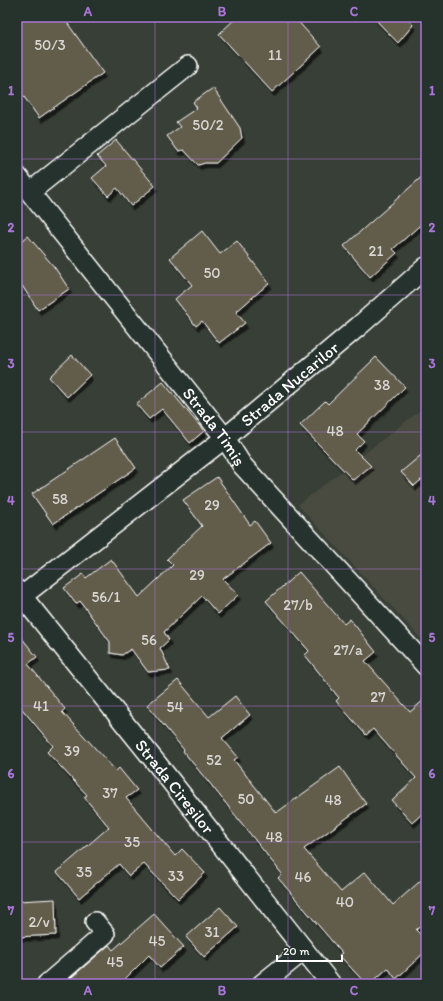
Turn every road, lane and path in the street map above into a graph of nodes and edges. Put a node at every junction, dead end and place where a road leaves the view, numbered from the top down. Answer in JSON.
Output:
{"nodes":[{"id":1,"x":188,"y":66,"type":"dead end"},
{"id":2,"x":17,"y":176,"type":"edge"},
{"id":3,"x":30,"y":192,"type":"junction"},
{"id":4,"x":426,"y":267,"type":"edge"},
{"id":5,"x":226,"y":438,"type":"junction"},
{"id":6,"x":19,"y":596,"type":"edge"},
{"id":7,"x":426,"y":666,"type":"edge"},
{"id":8,"x":95,"y":922,"type":"dead end"},
{"id":9,"x":304,"y":950,"type":"junction"},
{"id":10,"x":47,"y":984,"type":"edge"},
{"id":11,"x":262,"y":984,"type":"edge"},
{"id":12,"x":330,"y":984,"type":"edge"}],
"edges":[{"from":1,"to":3,"type":"street"},
{"from":2,"to":3,"type":"street","name":"Strada Timiș"},
{"from":3,"to":5,"type":"street","name":"Strada Timiș"},
{"from":4,"to":5,"type":"street","name":"Strada Nucarilor"},
{"from":5,"to":6,"type":"street","name":"Strada Nucarilor"},
{"from":5,"to":7,"type":"street","name":"Strada Timiș"},
{"from":6,"to":9,"type":"street","name":"Strada Cireșilor"},
{"from":8,"to":10,"type":"street"},
{"from":9,"to":11,"type":"street"},
{"from":9,"to":12,"type":"street","name":"Strada Cireșilor"}]}
